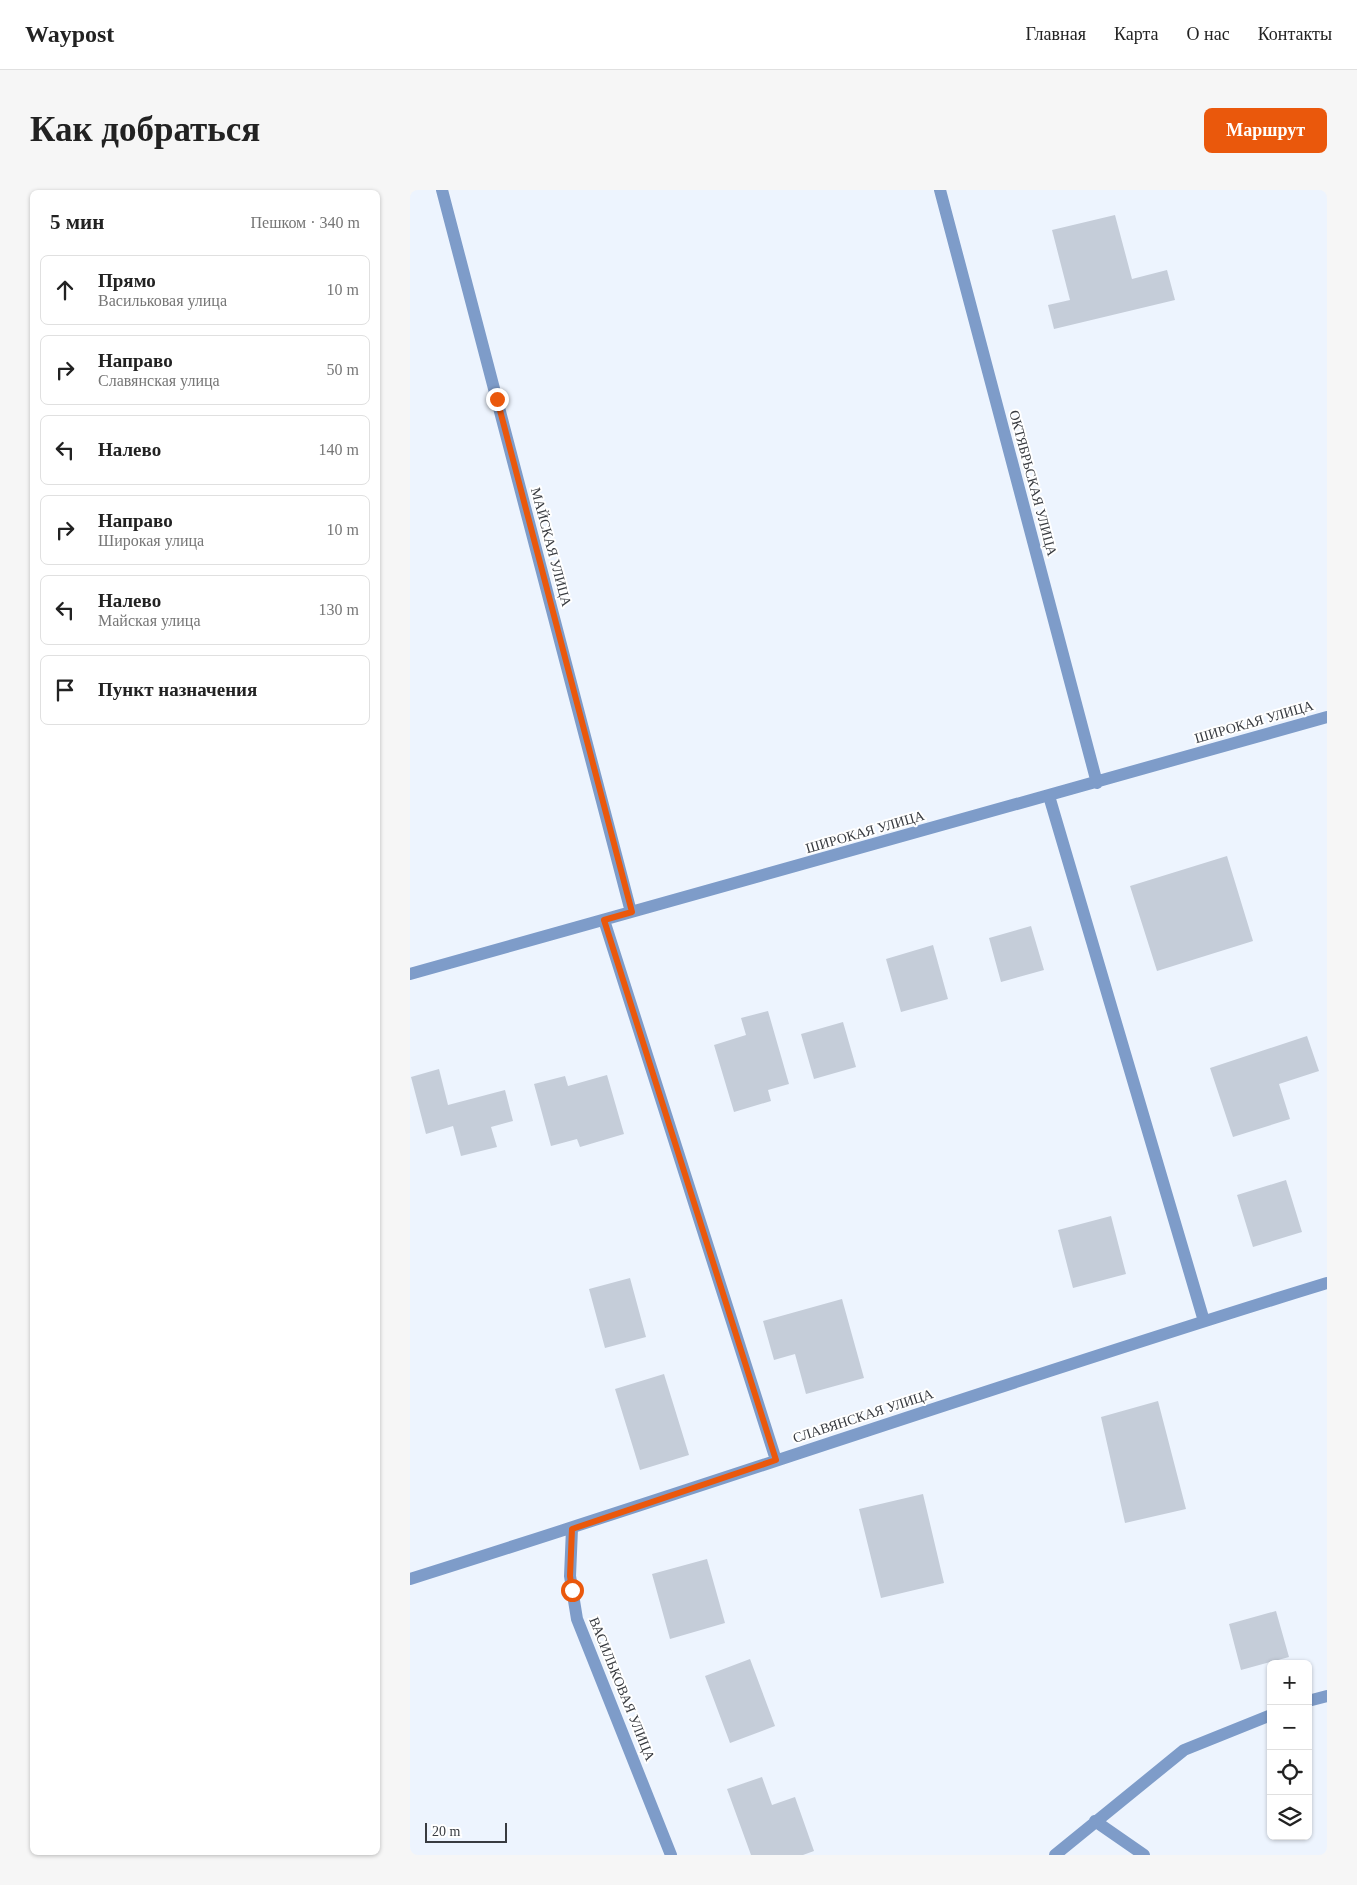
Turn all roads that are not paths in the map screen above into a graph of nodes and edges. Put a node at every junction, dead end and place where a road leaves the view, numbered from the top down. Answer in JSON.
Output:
{"nodes":[{"id":1,"x":442,"y":190,"type":"edge"},
{"id":2,"x":940,"y":190,"type":"edge"},
{"id":3,"x":1327,"y":717,"type":"edge"},
{"id":4,"x":1097,"y":783,"type":"junction"},
{"id":5,"x":1049,"y":796,"type":"junction"},
{"id":6,"x":632,"y":912,"type":"junction"},
{"id":7,"x":604,"y":920,"type":"junction"},
{"id":8,"x":410,"y":974,"type":"edge"},
{"id":9,"x":1327,"y":1283,"type":"edge"},
{"id":10,"x":1204,"y":1321,"type":"junction"},
{"id":11,"x":776,"y":1460,"type":"junction"},
{"id":12,"x":572,"y":1529,"type":"junction"},
{"id":13,"x":410,"y":1580,"type":"edge"},
{"id":14,"x":1327,"y":1696,"type":"edge"},
{"id":15,"x":1312,"y":1700,"type":"edge"},
{"id":16,"x":1267,"y":1717,"type":"edge"},
{"id":17,"x":1095,"y":1821,"type":"junction"},
{"id":18,"x":671,"y":1855,"type":"edge"},
{"id":19,"x":1055,"y":1855,"type":"edge"},
{"id":20,"x":1144,"y":1855,"type":"edge"}],
"edges":[{"from":1,"to":6,"type":"street","name":"МАЙСКАЯ УЛИЦА"},
{"from":2,"to":4,"type":"street","name":"ОКТЯБРЬСКАЯ УЛИЦА"},
{"from":3,"to":4,"type":"street","name":"ШИРОКАЯ УЛИЦА"},
{"from":4,"to":5,"type":"street","name":"ШИРОКАЯ УЛИЦА"},
{"from":5,"to":6,"type":"street","name":"ШИРОКАЯ УЛИЦА"},
{"from":5,"to":10,"type":"street"},
{"from":6,"to":7,"type":"street","name":"ШИРОКАЯ УЛИЦА"},
{"from":7,"to":8,"type":"street","name":"ШИРОКАЯ УЛИЦА"},
{"from":7,"to":11,"type":"street"},
{"from":9,"to":10,"type":"street","name":"СЛАВЯНСКАЯ УЛИЦА"},
{"from":10,"to":11,"type":"street","name":"СЛАВЯНСКАЯ УЛИЦА"},
{"from":11,"to":12,"type":"street","name":"СЛАВЯНСКАЯ УЛИЦА"},
{"from":12,"to":13,"type":"street","name":"СЛАВЯНСКАЯ УЛИЦА"},
{"from":12,"to":18,"type":"street","name":"ВАСИЛЬКОВАЯ УЛИЦА"},
{"from":14,"to":15,"type":"street"},
{"from":16,"to":17,"type":"street"},
{"from":17,"to":19,"type":"street"},
{"from":17,"to":20,"type":"street"}]}
